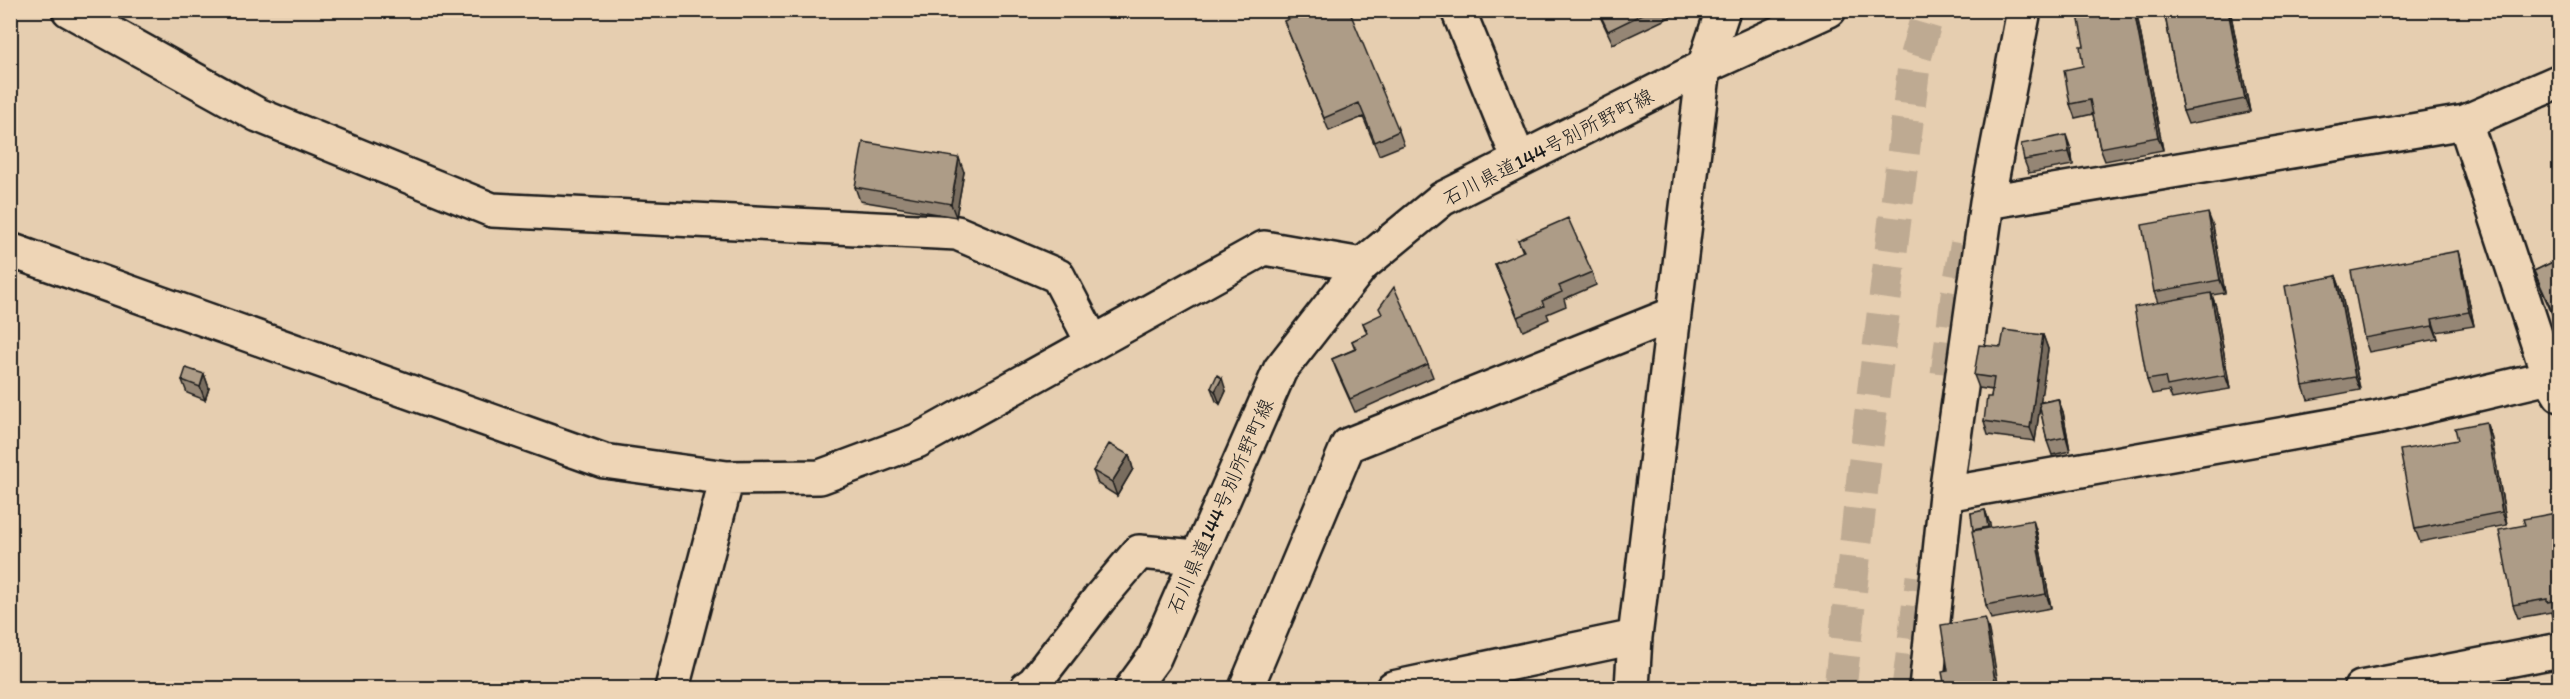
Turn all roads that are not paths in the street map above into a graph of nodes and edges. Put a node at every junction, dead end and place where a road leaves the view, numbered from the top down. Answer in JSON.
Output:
{"nodes":[{"id":1,"x":69,"y":10,"type":"edge"},
{"id":2,"x":1458,"y":10,"type":"edge"},
{"id":3,"x":1724,"y":10,"type":"edge"},
{"id":4,"x":1829,"y":10,"type":"edge"},
{"id":5,"x":2024,"y":10,"type":"edge"},
{"id":6,"x":1704,"y":67,"type":"junction"},
{"id":7,"x":2559,"y":81,"type":"edge"},
{"id":8,"x":2465,"y":122,"type":"junction"},
{"id":9,"x":1519,"y":160,"type":"junction"},
{"id":10,"x":1987,"y":202,"type":"junction"},
{"id":11,"x":10,"y":250,"type":"edge"},
{"id":12,"x":1362,"y":265,"type":"junction"},
{"id":13,"x":1674,"y":314,"type":"junction"},
{"id":14,"x":1093,"y":343,"type":"junction"},
{"id":15,"x":2554,"y":386,"type":"edge"},
{"id":16,"x":727,"y":478,"type":"junction"},
{"id":17,"x":1946,"y":494,"type":"junction"},
{"id":18,"x":1197,"y":557,"type":"junction"},
{"id":19,"x":1635,"y":637,"type":"junction"},
{"id":20,"x":2559,"y":650,"type":"edge"},
{"id":21,"x":672,"y":688,"type":"edge"},
{"id":22,"x":1027,"y":688,"type":"edge"},
{"id":23,"x":1132,"y":688,"type":"edge"},
{"id":24,"x":1246,"y":688,"type":"edge"},
{"id":25,"x":1393,"y":688,"type":"edge"},
{"id":26,"x":1632,"y":688,"type":"edge"},
{"id":27,"x":1926,"y":688,"type":"edge"},
{"id":28,"x":2361,"y":688,"type":"edge"}],
"edges":[{"from":1,"to":14,"type":"street"},
{"from":2,"to":9,"type":"street"},
{"from":3,"to":6,"type":"street"},
{"from":4,"to":6,"type":"street","name":"石川県道144号別所野町線"},
{"from":5,"to":10,"type":"street"},
{"from":6,"to":9,"type":"street","name":"石川県道144号別所野町線"},
{"from":6,"to":13,"type":"street"},
{"from":7,"to":8,"type":"street"},
{"from":8,"to":10,"type":"street"},
{"from":8,"to":15,"type":"street"},
{"from":9,"to":12,"type":"street","name":"石川県道144号別所野町線"},
{"from":10,"to":17,"type":"street"},
{"from":11,"to":16,"type":"street"},
{"from":12,"to":14,"type":"street"},
{"from":12,"to":18,"type":"street","name":"石川県道144号別所野町線"},
{"from":13,"to":19,"type":"street"},
{"from":13,"to":24,"type":"street"},
{"from":14,"to":16,"type":"street"},
{"from":15,"to":17,"type":"street"},
{"from":16,"to":21,"type":"street"},
{"from":17,"to":27,"type":"street"},
{"from":18,"to":22,"type":"street"},
{"from":18,"to":23,"type":"street","name":"石川県道144号別所野町線"},
{"from":19,"to":25,"type":"street"},
{"from":19,"to":26,"type":"street"},
{"from":20,"to":28,"type":"street"}]}
